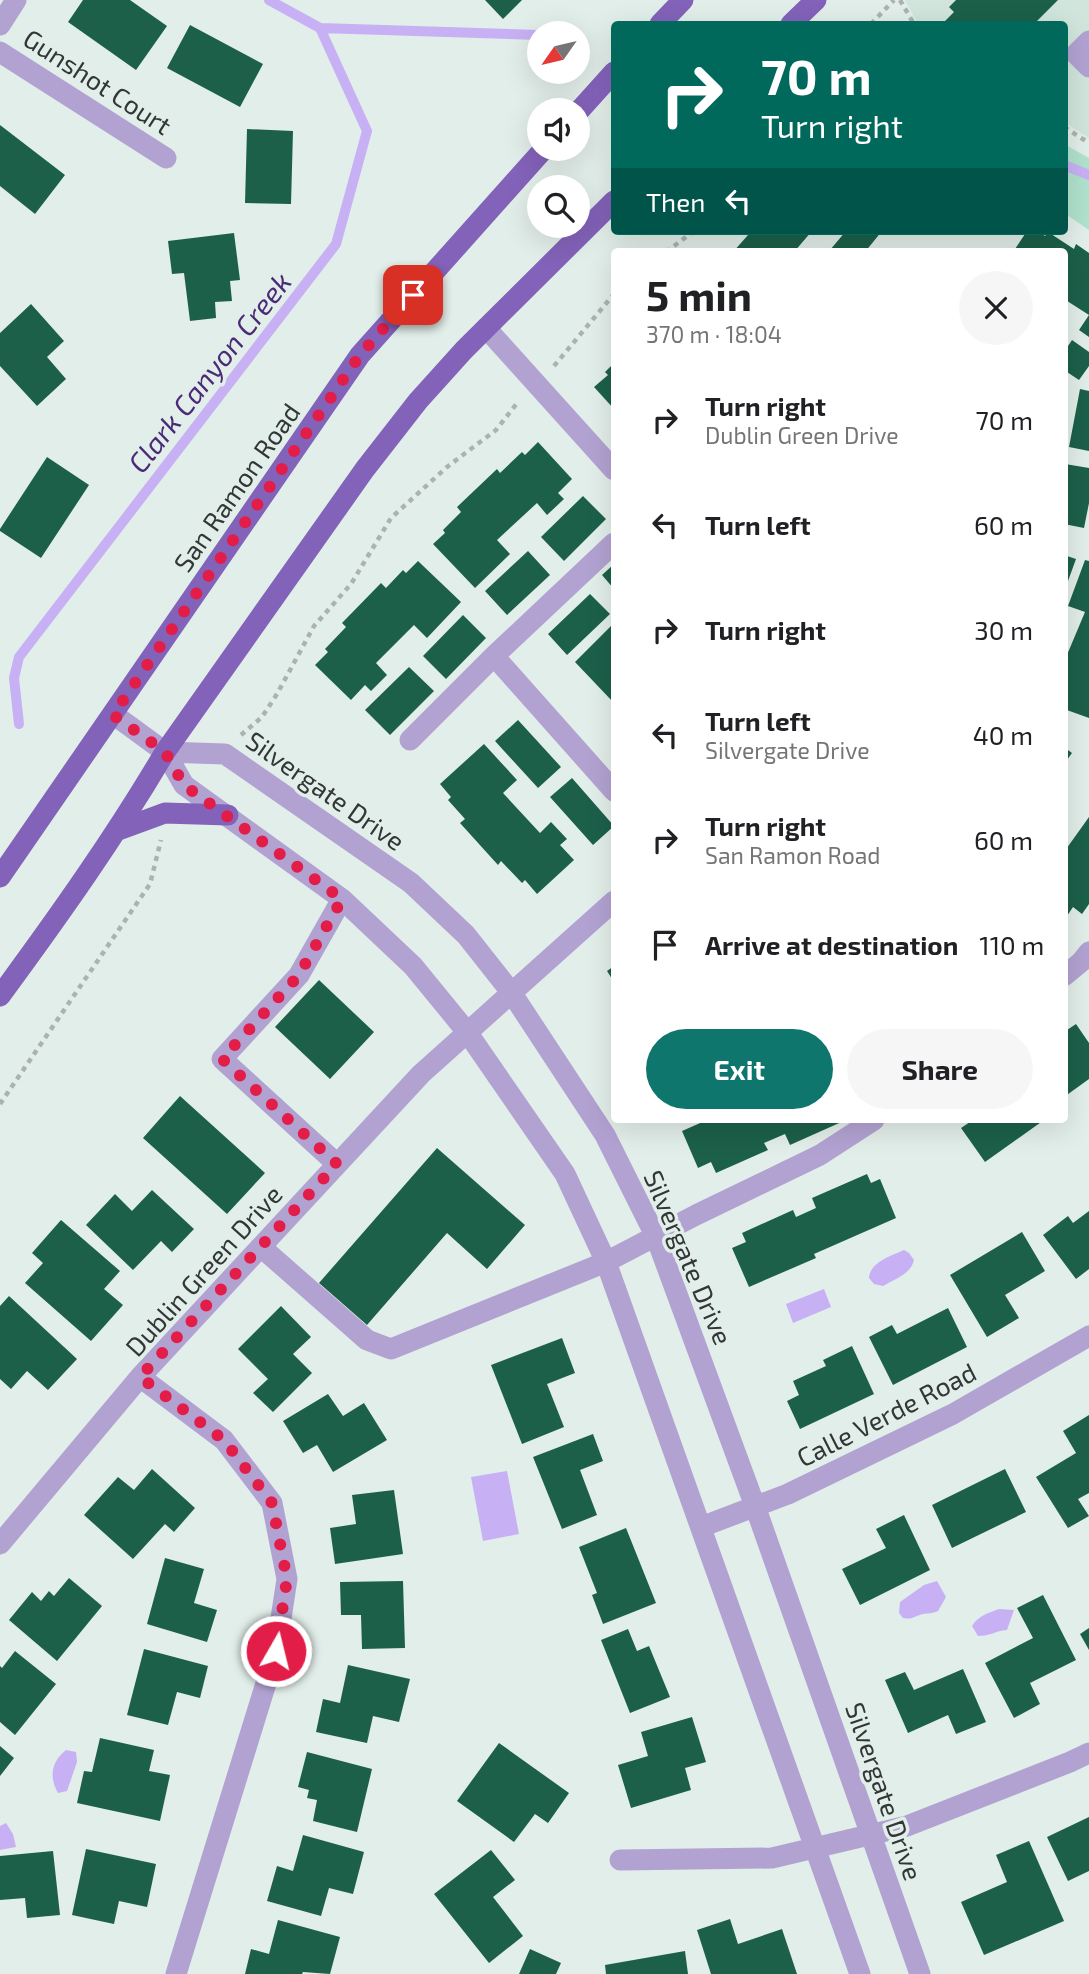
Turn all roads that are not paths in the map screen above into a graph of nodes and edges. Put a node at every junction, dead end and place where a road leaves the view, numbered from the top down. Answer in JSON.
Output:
{"nodes":[{"id":1,"x":16,"y":0,"type":"edge"},
{"id":2,"x":683,"y":0,"type":"edge"},
{"id":3,"x":816,"y":0,"type":"edge"},
{"id":4,"x":663,"y":21,"type":"edge"},
{"id":5,"x":794,"y":21,"type":"edge"},
{"id":6,"x":0,"y":25,"type":"edge"},
{"id":7,"x":1089,"y":41,"type":"edge"},
{"id":8,"x":0,"y":52,"type":"edge"},
{"id":9,"x":1089,"y":67,"type":"edge"},
{"id":10,"x":611,"y":75,"type":"edge"},
{"id":11,"x":590,"y":99,"type":"edge"},
{"id":12,"x":166,"y":158,"type":"dead end"},
{"id":13,"x":533,"y":161,"type":"edge"},
{"id":14,"x":611,"y":204,"type":"edge"},
{"id":15,"x":486,"y":328,"type":"junction"},
{"id":16,"x":611,"y":467,"type":"edge"},
{"id":17,"x":611,"y":546,"type":"edge"},
{"id":18,"x":494,"y":656,"type":"junction"},
{"id":19,"x":113,"y":715,"type":"junction"},
{"id":20,"x":410,"y":740,"type":"dead end"},
{"id":21,"x":165,"y":752,"type":"junction"},
{"id":22,"x":611,"y":788,"type":"edge"},
{"id":23,"x":228,"y":815,"type":"junction"},
{"id":24,"x":116,"y":831,"type":"junction"},
{"id":25,"x":0,"y":877,"type":"edge"},
{"id":26,"x":342,"y":899,"type":"junction"},
{"id":27,"x":611,"y":904,"type":"edge"},
{"id":28,"x":1089,"y":952,"type":"edge"},
{"id":29,"x":1068,"y":973,"type":"edge"},
{"id":30,"x":511,"y":992,"type":"junction"},
{"id":31,"x":0,"y":996,"type":"edge"},
{"id":32,"x":467,"y":1032,"type":"junction"},
{"id":33,"x":869,"y":1123,"type":"edge"},
{"id":34,"x":337,"y":1164,"type":"junction"},
{"id":35,"x":656,"y":1237,"type":"junction"},
{"id":36,"x":261,"y":1247,"type":"junction"},
{"id":37,"x":606,"y":1262,"type":"junction"},
{"id":38,"x":1089,"y":1336,"type":"edge"},
{"id":39,"x":140,"y":1377,"type":"junction"},
{"id":40,"x":755,"y":1507,"type":"junction"},
{"id":41,"x":701,"y":1527,"type":"junction"},
{"id":42,"x":0,"y":1544,"type":"edge"},
{"id":43,"x":1089,"y":1753,"type":"edge"},
{"id":44,"x":871,"y":1833,"type":"junction"},
{"id":45,"x":814,"y":1847,"type":"junction"},
{"id":46,"x":620,"y":1860,"type":"dead end"},
{"id":47,"x":176,"y":1974,"type":"edge"},
{"id":48,"x":860,"y":1974,"type":"edge"},
{"id":49,"x":920,"y":1974,"type":"edge"}],
"edges":[{"from":1,"to":6,"type":"street"},
{"from":2,"to":4,"type":"main road"},
{"from":3,"to":5,"type":"main road"},
{"from":7,"to":9,"type":"street"},
{"from":8,"to":12,"type":"street","name":"Gunshot Court"},
{"from":10,"to":11,"type":"main road"},
{"from":13,"to":19,"type":"main road","name":"San Ramon Road"},
{"from":14,"to":15,"type":"main road"},
{"from":15,"to":16,"type":"street"},
{"from":15,"to":21,"type":"main road"},
{"from":17,"to":18,"type":"street"},
{"from":18,"to":20,"type":"street"},
{"from":18,"to":22,"type":"street"},
{"from":19,"to":21,"type":"street"},
{"from":19,"to":25,"type":"main road","name":"San Ramon Road"},
{"from":21,"to":23,"type":"street"},
{"from":21,"to":24,"type":"main road"},
{"from":21,"to":30,"type":"street","name":"Silvergate Drive"},
{"from":23,"to":24,"type":"main road"},
{"from":23,"to":26,"type":"street"},
{"from":24,"to":31,"type":"main road"},
{"from":26,"to":32,"type":"street"},
{"from":26,"to":34,"type":"street"},
{"from":27,"to":30,"type":"street","name":"Dublin Green Drive"},
{"from":28,"to":29,"type":"street"},
{"from":30,"to":32,"type":"street","name":"Dublin Green Drive"},
{"from":30,"to":35,"type":"street","name":"Silvergate Drive"},
{"from":32,"to":34,"type":"street","name":"Dublin Green Drive"},
{"from":32,"to":37,"type":"street"},
{"from":33,"to":35,"type":"street"},
{"from":34,"to":36,"type":"street","name":"Dublin Green Drive"},
{"from":35,"to":37,"type":"street"},
{"from":35,"to":40,"type":"street","name":"Silvergate Drive"},
{"from":36,"to":37,"type":"street"},
{"from":36,"to":39,"type":"street","name":"Dublin Green Drive"},
{"from":37,"to":41,"type":"street"},
{"from":38,"to":40,"type":"street","name":"Calle Verde Road"},
{"from":39,"to":42,"type":"street"},
{"from":39,"to":47,"type":"street","name":"Dublin Green Drive"},
{"from":40,"to":41,"type":"street","name":"Calle Verde Road"},
{"from":40,"to":44,"type":"street","name":"Silvergate Drive"},
{"from":41,"to":45,"type":"street"},
{"from":43,"to":44,"type":"street"},
{"from":44,"to":45,"type":"street"},
{"from":44,"to":49,"type":"street","name":"Silvergate Drive"},
{"from":45,"to":46,"type":"street"},
{"from":45,"to":48,"type":"street"}]}
